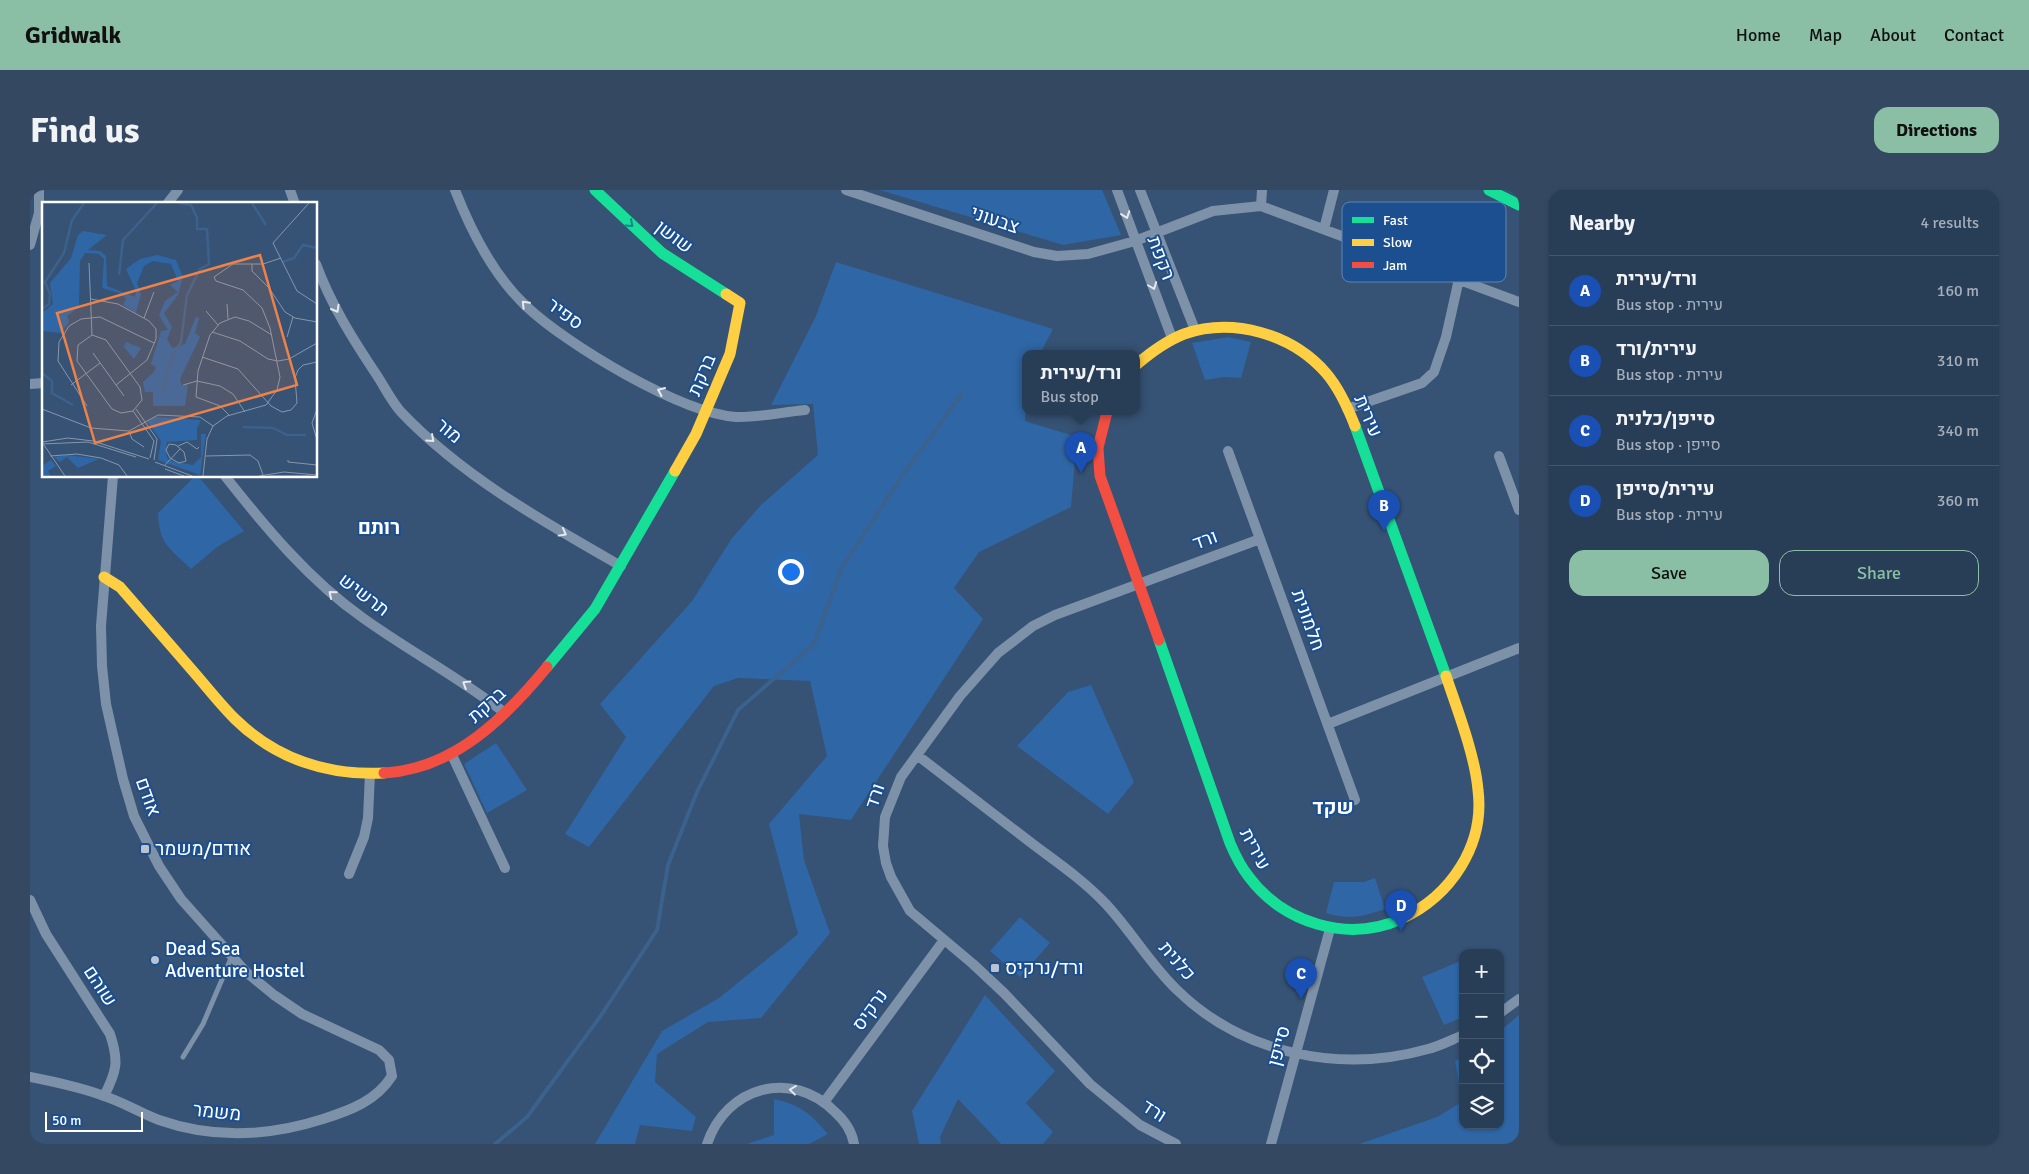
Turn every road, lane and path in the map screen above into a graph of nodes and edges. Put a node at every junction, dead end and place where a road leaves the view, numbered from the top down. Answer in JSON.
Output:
{"nodes":[{"id":1,"x":39,"y":190,"type":"edge"},
{"id":2,"x":178,"y":190,"type":"edge"},
{"id":3,"x":455,"y":190,"type":"edge"},
{"id":4,"x":595,"y":190,"type":"edge"},
{"id":5,"x":846,"y":190,"type":"edge"},
{"id":6,"x":1116,"y":190,"type":"edge"},
{"id":7,"x":1140,"y":190,"type":"edge"},
{"id":8,"x":1262,"y":190,"type":"edge"},
{"id":9,"x":1334,"y":190,"type":"edge"},
{"id":10,"x":1488,"y":190,"type":"edge"},
{"id":11,"x":169,"y":202,"type":"edge"},
{"id":12,"x":1261,"y":206,"type":"junction"},
{"id":13,"x":1519,"y":206,"type":"edge"},
{"id":14,"x":1324,"y":229,"type":"junction"},
{"id":15,"x":1157,"y":232,"type":"junction"},
{"id":16,"x":1342,"y":236,"type":"edge"},
{"id":17,"x":1135,"y":241,"type":"junction"},
{"id":18,"x":30,"y":245,"type":"edge"},
{"id":19,"x":318,"y":269,"type":"edge"},
{"id":20,"x":1458,"y":282,"type":"edge"},
{"id":21,"x":1467,"y":282,"type":"edge"},
{"id":22,"x":1519,"y":302,"type":"edge"},
{"id":23,"x":740,"y":303,"type":"joint"},
{"id":24,"x":1195,"y":330,"type":"junction"},
{"id":25,"x":1172,"y":338,"type":"junction"},
{"id":26,"x":1140,"y":362,"type":"edge"},
{"id":27,"x":1347,"y":409,"type":"junction"},
{"id":28,"x":805,"y":410,"type":"dead end"},
{"id":29,"x":705,"y":412,"type":"junction"},
{"id":30,"x":1106,"y":415,"type":"edge"},
{"id":31,"x":1228,"y":451,"type":"dead end"},
{"id":32,"x":1499,"y":456,"type":"dead end"},
{"id":33,"x":113,"y":478,"type":"edge"},
{"id":34,"x":227,"y":478,"type":"edge"},
{"id":35,"x":1519,"y":510,"type":"edge"},
{"id":36,"x":1260,"y":539,"type":"junction"},
{"id":37,"x":621,"y":566,"type":"junction"},
{"id":38,"x":104,"y":577,"type":"junction"},
{"id":39,"x":1140,"y":583,"type":"junction"},
{"id":40,"x":1519,"y":648,"type":"edge"},
{"id":41,"x":1448,"y":676,"type":"junction"},
{"id":42,"x":505,"y":714,"type":"junction"},
{"id":43,"x":1328,"y":724,"type":"junction"},
{"id":44,"x":451,"y":753,"type":"junction"},
{"id":45,"x":918,"y":755,"type":"junction"},
{"id":46,"x":370,"y":774,"type":"junction"},
{"id":47,"x":1355,"y":800,"type":"dead end"},
{"id":48,"x":505,"y":868,"type":"dead end"},
{"id":49,"x":349,"y":874,"type":"dead end"},
{"id":50,"x":30,"y":900,"type":"edge"},
{"id":51,"x":1330,"y":929,"type":"junction"},
{"id":52,"x":944,"y":940,"type":"junction"},
{"id":53,"x":232,"y":956,"type":"junction"},
{"id":54,"x":1519,"y":999,"type":"edge"},
{"id":55,"x":1504,"y":1010,"type":"edge"},
{"id":56,"x":1459,"y":1037,"type":"edge"},
{"id":57,"x":1295,"y":1054,"type":"junction"},
{"id":58,"x":183,"y":1057,"type":"dead end"},
{"id":59,"x":392,"y":1076,"type":"joint"},
{"id":60,"x":30,"y":1077,"type":"edge"},
{"id":61,"x":104,"y":1096,"type":"junction"},
{"id":62,"x":825,"y":1101,"type":"junction"},
{"id":63,"x":707,"y":1144,"type":"edge"},
{"id":64,"x":854,"y":1144,"type":"edge"},
{"id":65,"x":1176,"y":1144,"type":"edge"},
{"id":66,"x":1270,"y":1144,"type":"edge"}],
"edges":[{"from":1,"to":18,"type":"street"},
{"from":2,"to":11,"type":"street"},
{"from":29,"to":3,"type":"street","name":"ספיר","one_way":true},
{"from":4,"to":23,"type":"street","name":"שושן","one_way":true},
{"from":5,"to":17,"type":"street","name":"צבעוני"},
{"from":6,"to":17,"type":"street","name":"רקפת","one_way":true},
{"from":7,"to":15,"type":"street","name":"רקפת"},
{"from":8,"to":12,"type":"street"},
{"from":9,"to":14,"type":"street"},
{"from":10,"to":13,"type":"street"},
{"from":12,"to":14,"type":"street"},
{"from":12,"to":15,"type":"street","name":"צבעוני"},
{"from":14,"to":16,"type":"street"},
{"from":15,"to":17,"type":"street","name":"צבעוני"},
{"from":15,"to":24,"type":"street","name":"רקפת"},
{"from":17,"to":25,"type":"street","name":"רקפת","one_way":true},
{"from":19,"to":37,"type":"street","name":"מור","one_way":true},
{"from":20,"to":27,"type":"street"},
{"from":21,"to":22,"type":"street"},
{"from":23,"to":29,"type":"street","name":"ברקת"},
{"from":24,"to":25,"type":"street","name":"עירית"},
{"from":24,"to":27,"type":"street","name":"עירית"},
{"from":25,"to":26,"type":"street","name":"עירית"},
{"from":27,"to":41,"type":"street","name":"עירית"},
{"from":28,"to":29,"type":"street","name":"ספיר"},
{"from":29,"to":37,"type":"street","name":"ברקת"},
{"from":30,"to":39,"type":"street","name":"עירית"},
{"from":31,"to":36,"type":"street","name":"חלמונית"},
{"from":32,"to":35,"type":"street"},
{"from":33,"to":38,"type":"street","name":"אודם"},
{"from":42,"to":34,"type":"street","name":"תרשיש","one_way":true},
{"from":36,"to":39,"type":"street","name":"ורד"},
{"from":36,"to":43,"type":"street","name":"חלמונית"},
{"from":37,"to":42,"type":"street","name":"ברקת"},
{"from":38,"to":46,"type":"street","name":"ברקת"},
{"from":38,"to":53,"type":"street","name":"אודם"},
{"from":39,"to":45,"type":"street","name":"ורד"},
{"from":39,"to":51,"type":"street","name":"עירית"},
{"from":40,"to":41,"type":"street"},
{"from":41,"to":43,"type":"street"},
{"from":41,"to":51,"type":"street","name":"עירית"},
{"from":42,"to":44,"type":"street","name":"ברקת"},
{"from":43,"to":47,"type":"street","name":"חלמונית"},
{"from":44,"to":46,"type":"street","name":"ברקת"},
{"from":44,"to":48,"type":"street"},
{"from":45,"to":52,"type":"street","name":"ורד"},
{"from":45,"to":57,"type":"street","name":"כלנית"},
{"from":46,"to":49,"type":"street"},
{"from":50,"to":61,"type":"street","name":"שוהם"},
{"from":51,"to":57,"type":"street","name":"סייפן"},
{"from":52,"to":62,"type":"street","name":"נרקיס"},
{"from":52,"to":65,"type":"street","name":"ורד"},
{"from":53,"to":58,"type":"lane"},
{"from":53,"to":59,"type":"street","name":"אודם"},
{"from":54,"to":55,"type":"street"},
{"from":56,"to":57,"type":"street","name":"כלנית"},
{"from":57,"to":66,"type":"street","name":"סייפן"},
{"from":59,"to":61,"type":"street","name":"משמר"},
{"from":60,"to":61,"type":"street","name":"משמר"},
{"from":62,"to":63,"type":"street","one_way":true},
{"from":62,"to":64,"type":"street"}]}
